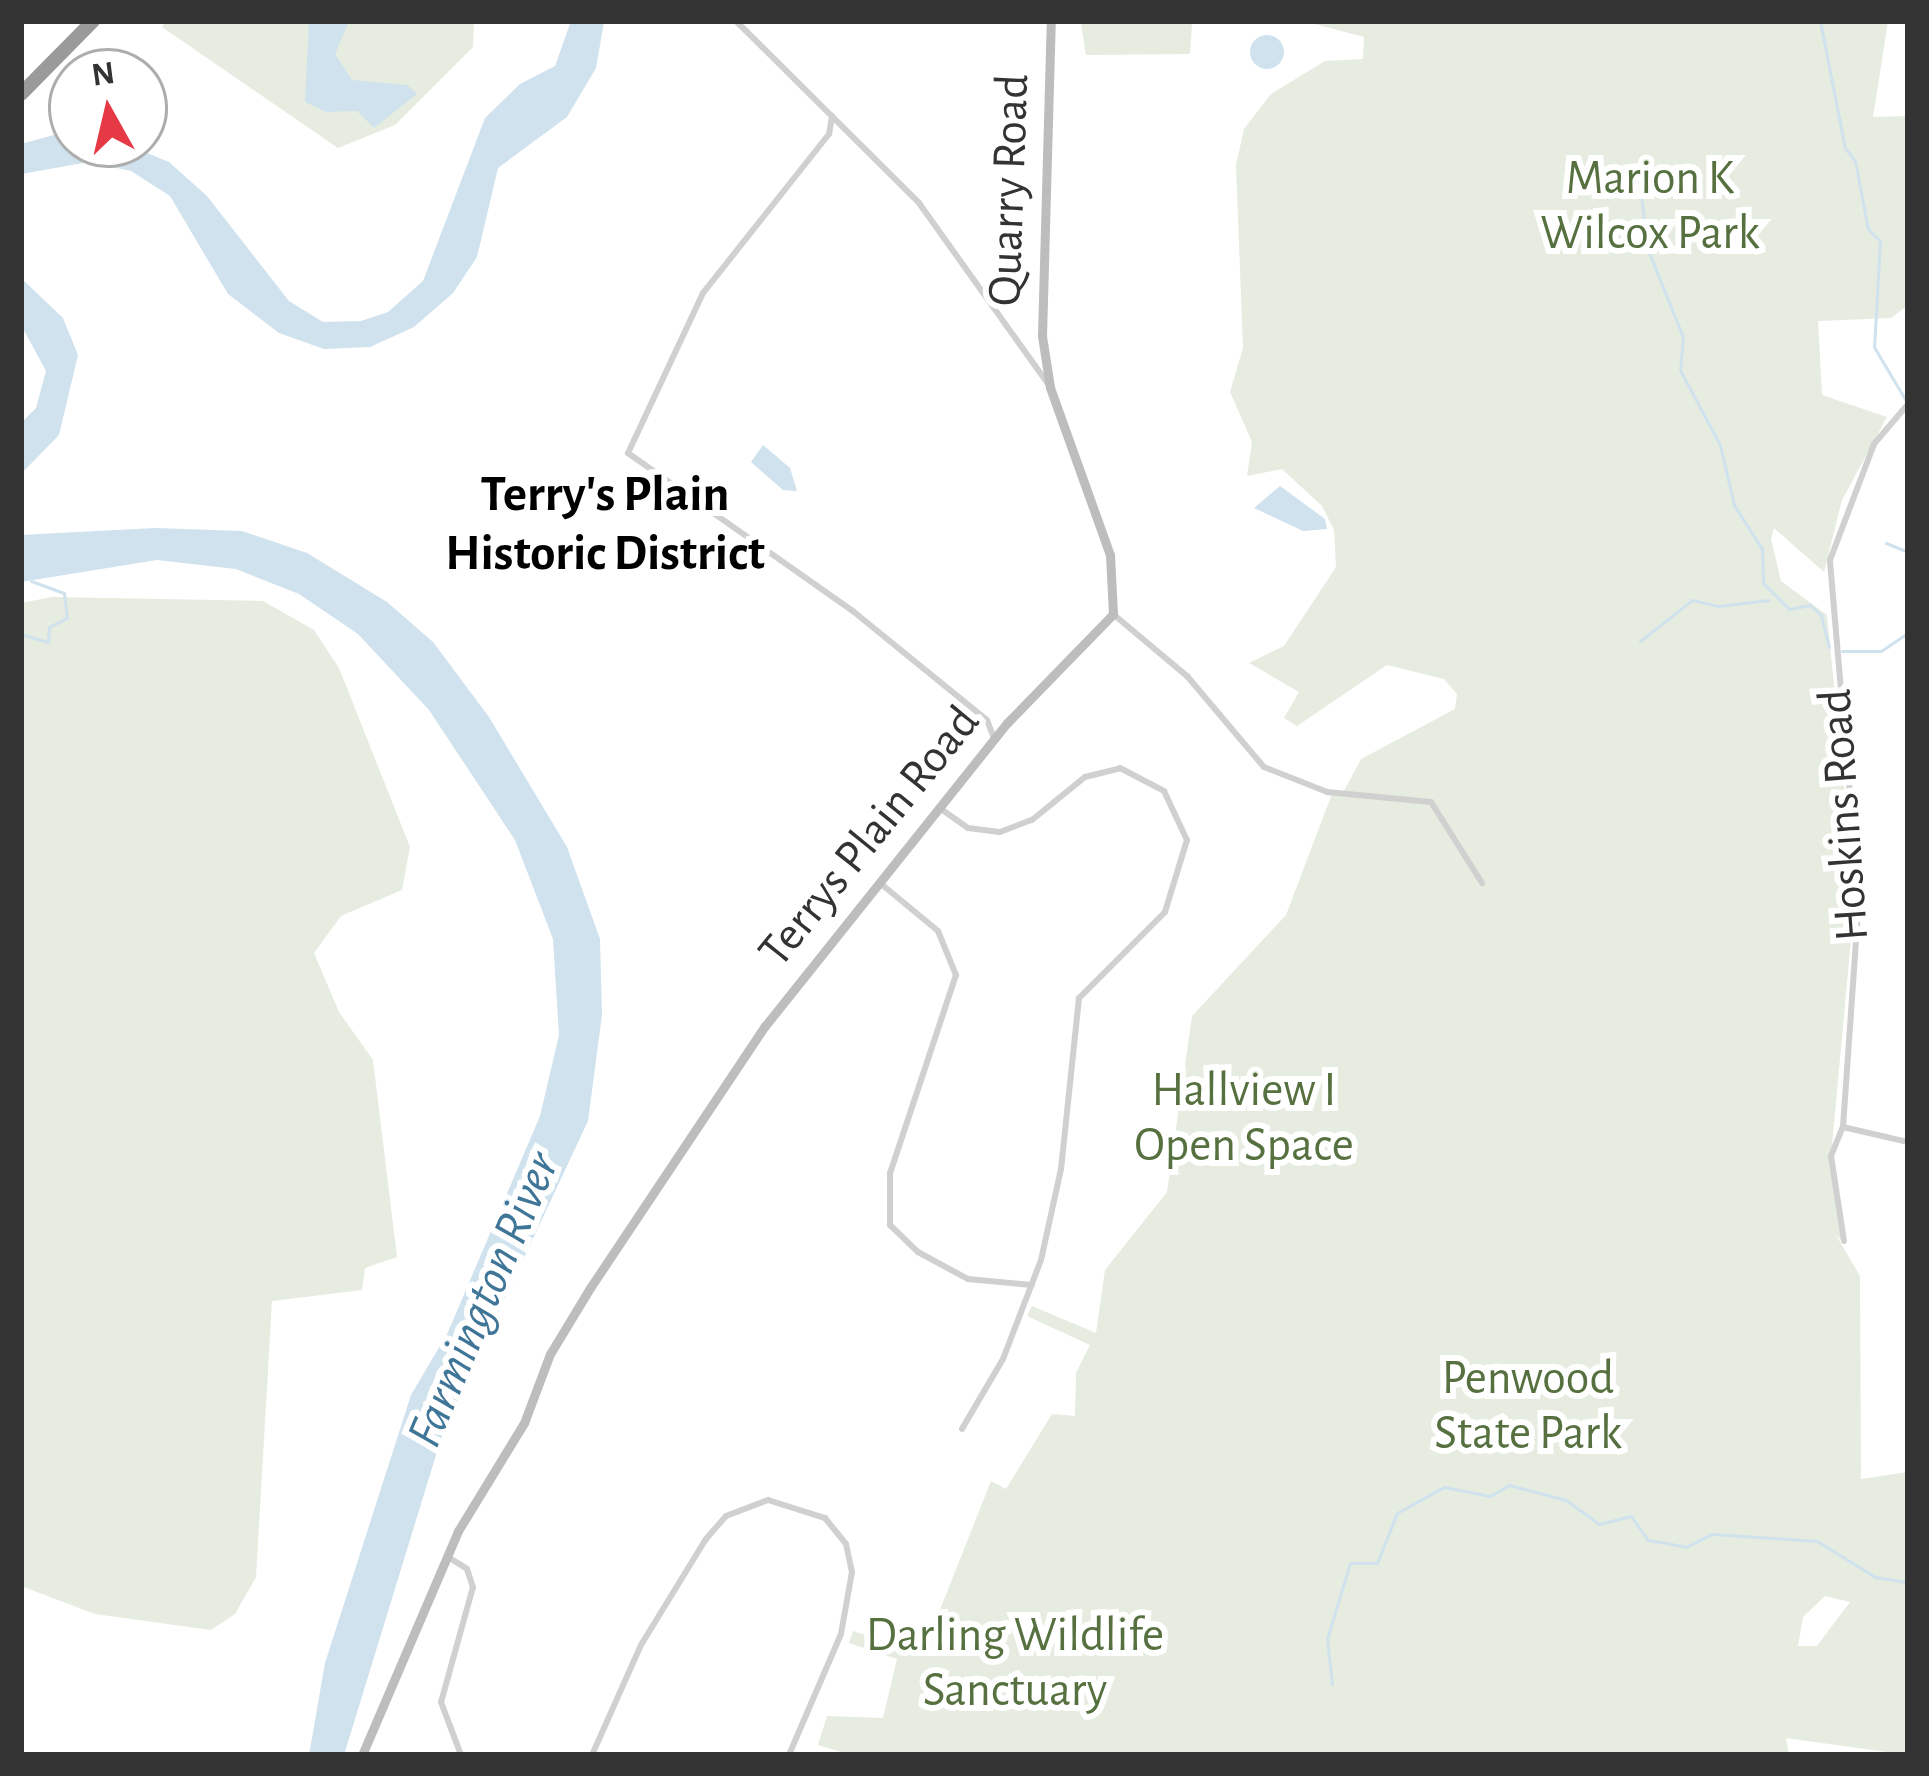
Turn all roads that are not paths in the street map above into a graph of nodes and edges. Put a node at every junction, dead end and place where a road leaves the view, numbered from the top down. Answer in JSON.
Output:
{"nodes":[{"id":1,"x":93,"y":21,"type":"edge"},
{"id":2,"x":736,"y":21,"type":"edge"},
{"id":3,"x":1051,"y":21,"type":"edge"},
{"id":4,"x":21,"y":94,"type":"edge"},
{"id":5,"x":832,"y":116,"type":"junction"},
{"id":6,"x":844,"y":128,"type":"junction"},
{"id":7,"x":829,"y":134,"type":"junction"},
{"id":8,"x":1046,"y":360,"type":"junction"},
{"id":9,"x":1034,"y":364,"type":"junction"},
{"id":10,"x":1050,"y":387,"type":"junction"},
{"id":11,"x":1908,"y":404,"type":"edge"},
{"id":12,"x":1113,"y":614,"type":"junction"},
{"id":13,"x":987,"y":721,"type":"junction"},
{"id":14,"x":1007,"y":723,"type":"junction"},
{"id":15,"x":994,"y":738,"type":"junction"},
{"id":16,"x":938,"y":807,"type":"junction"},
{"id":17,"x":880,"y":883,"type":"junction"},
{"id":18,"x":1482,"y":883,"type":"dead end"},
{"id":19,"x":1843,"y":1127,"type":"junction"},
{"id":20,"x":1908,"y":1142,"type":"edge"},
{"id":21,"x":1844,"y":1241,"type":"dead end"},
{"id":22,"x":1032,"y":1285,"type":"junction"},
{"id":23,"x":962,"y":1430,"type":"dead end"},
{"id":24,"x":448,"y":1557,"type":"junction"},
{"id":25,"x":362,"y":1755,"type":"edge"},
{"id":26,"x":461,"y":1755,"type":"edge"},
{"id":27,"x":592,"y":1755,"type":"edge"},
{"id":28,"x":789,"y":1755,"type":"edge"}],
"edges":[{"from":1,"to":4,"type":"highway"},
{"from":2,"to":5,"type":"street"},
{"from":3,"to":8,"type":"street","name":"Quarry Road"},
{"from":5,"to":6,"type":"street"},
{"from":5,"to":7,"type":"street"},
{"from":6,"to":7,"type":"street"},
{"from":6,"to":9,"type":"street"},
{"from":7,"to":13,"type":"street"},
{"from":8,"to":9,"type":"street","name":"Quarry Road"},
{"from":8,"to":10,"type":"street","name":"Quarry Road"},
{"from":9,"to":10,"type":"street"},
{"from":10,"to":12,"type":"street"},
{"from":11,"to":19,"type":"street","name":"Hoskins Road"},
{"from":12,"to":14,"type":"street","name":"Terrys Plain Road"},
{"from":12,"to":18,"type":"street"},
{"from":13,"to":14,"type":"street"},
{"from":13,"to":15,"type":"street"},
{"from":14,"to":15,"type":"street","name":"Terrys Plain Road"},
{"from":15,"to":16,"type":"street","name":"Terrys Plain Road"},
{"from":16,"to":17,"type":"street","name":"Terrys Plain Road"},
{"from":16,"to":22,"type":"street"},
{"from":17,"to":22,"type":"street"},
{"from":17,"to":24,"type":"street","name":"Terrys Plain Road"},
{"from":19,"to":20,"type":"street"},
{"from":19,"to":21,"type":"street","name":"Hoskins Road"},
{"from":22,"to":23,"type":"street"},
{"from":24,"to":25,"type":"street","name":"Terrys Plain Road"},
{"from":24,"to":26,"type":"street"},
{"from":27,"to":28,"type":"street"}]}
